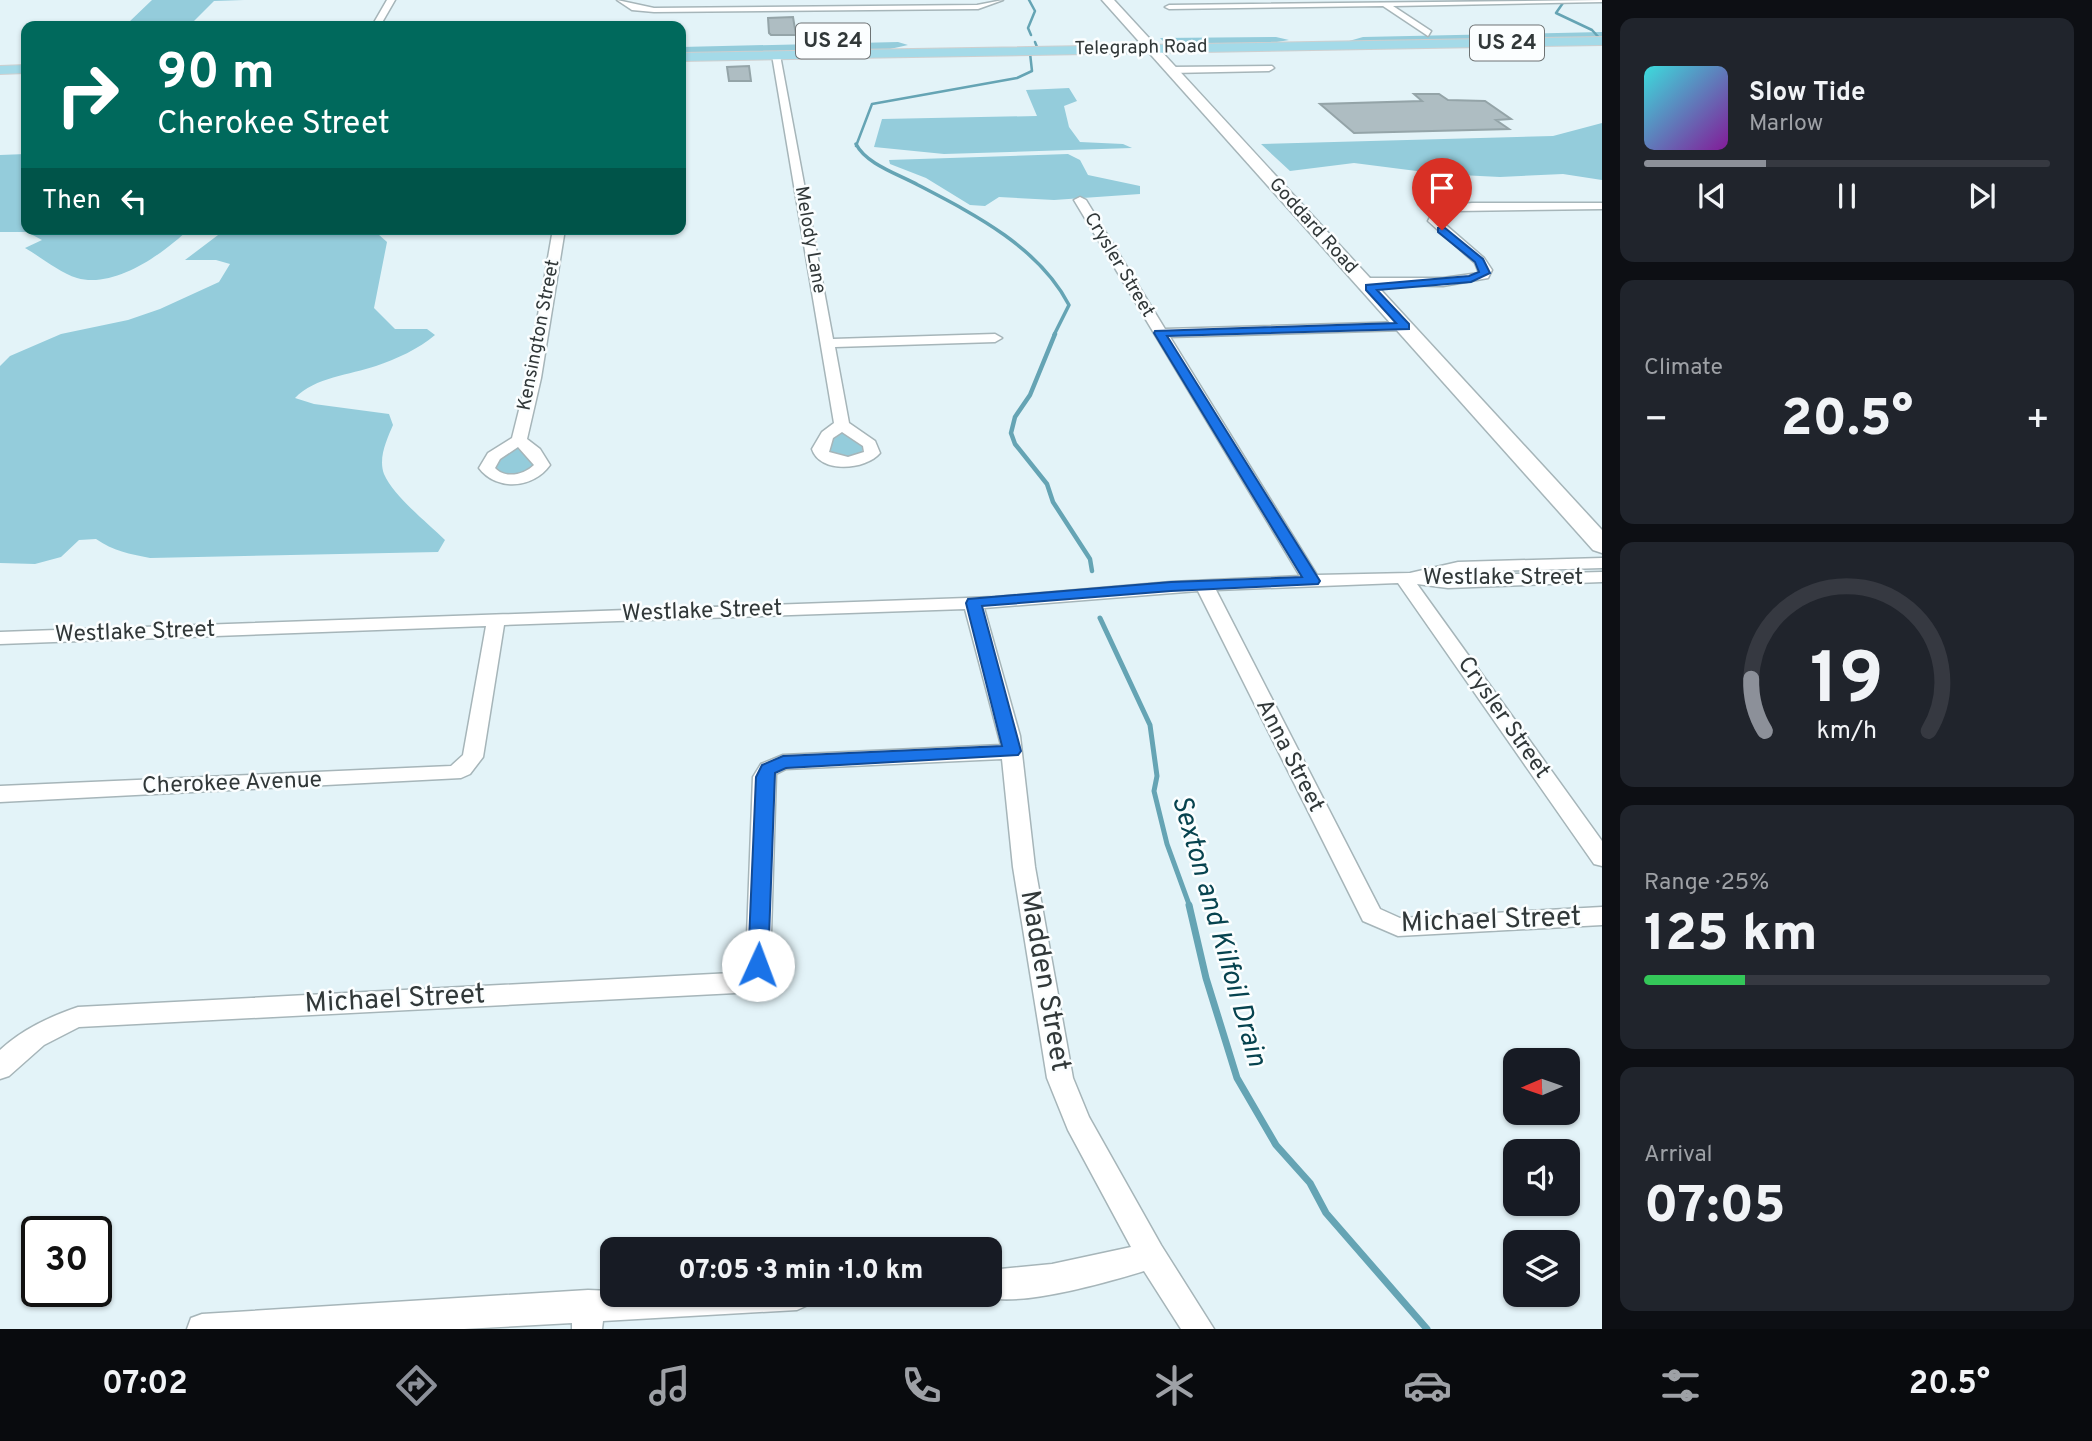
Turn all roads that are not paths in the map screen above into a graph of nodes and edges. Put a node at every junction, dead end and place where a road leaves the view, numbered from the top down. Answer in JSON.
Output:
{"nodes":[{"id":1,"x":391,"y":0,"type":"edge"},
{"id":2,"x":621,"y":0,"type":"edge"},
{"id":3,"x":999,"y":0,"type":"edge"},
{"id":4,"x":1108,"y":0,"type":"edge"},
{"id":5,"x":1602,"y":1,"type":"edge"},
{"id":6,"x":1383,"y":2,"type":"edge"},
{"id":7,"x":1168,"y":7,"type":"dead end"},
{"id":8,"x":379,"y":21,"type":"edge"},
{"id":9,"x":1602,"y":30,"type":"edge"},
{"id":10,"x":1478,"y":32,"type":"junction"},
{"id":11,"x":1428,"y":33,"type":"junction"},
{"id":12,"x":1282,"y":34,"type":"junction"},
{"id":13,"x":1116,"y":37,"type":"junction"},
{"id":14,"x":1140,"y":37,"type":"junction"},
{"id":15,"x":901,"y":40,"type":"junction"},
{"id":16,"x":1602,"y":41,"type":"edge"},
{"id":17,"x":686,"y":44,"type":"edge"},
{"id":18,"x":1033,"y":44,"type":"junction"},
{"id":19,"x":1359,"y":45,"type":"junction"},
{"id":20,"x":1152,"y":48,"type":"junction"},
{"id":21,"x":1175,"y":48,"type":"junction"},
{"id":22,"x":971,"y":51,"type":"junction"},
{"id":23,"x":755,"y":55,"type":"junction"},
{"id":24,"x":776,"y":55,"type":"junction"},
{"id":25,"x":0,"y":57,"type":"edge"},
{"id":26,"x":21,"y":57,"type":"edge"},
{"id":27,"x":686,"y":57,"type":"edge"},
{"id":28,"x":1269,"y":68,"type":"dead end"},
{"id":29,"x":21,"y":69,"type":"edge"},
{"id":30,"x":0,"y":70,"type":"edge"},
{"id":31,"x":1171,"y":70,"type":"junction"},
{"id":32,"x":1080,"y":200,"type":"dead end"},
{"id":33,"x":1602,"y":206,"type":"edge"},
{"id":34,"x":558,"y":235,"type":"edge"},
{"id":35,"x":1367,"y":285,"type":"junction"},
{"id":36,"x":1405,"y":326,"type":"junction"},
{"id":37,"x":1159,"y":333,"type":"junction"},
{"id":38,"x":995,"y":338,"type":"dead end"},
{"id":39,"x":829,"y":343,"type":"junction"},
{"id":40,"x":842,"y":425,"type":"dead end"},
{"id":41,"x":519,"y":440,"type":"dead end"},
{"id":42,"x":1602,"y":545,"type":"edge"},
{"id":43,"x":1602,"y":563,"type":"edge"},
{"id":44,"x":1602,"y":577,"type":"edge"},
{"id":45,"x":1403,"y":578,"type":"junction"},
{"id":46,"x":1312,"y":581,"type":"junction"},
{"id":47,"x":1204,"y":585,"type":"junction"},
{"id":48,"x":974,"y":603,"type":"junction"},
{"id":49,"x":496,"y":620,"type":"junction"},
{"id":50,"x":0,"y":638,"type":"edge"},
{"id":51,"x":1012,"y":751,"type":"junction"},
{"id":52,"x":0,"y":794,"type":"edge"},
{"id":53,"x":1602,"y":858,"type":"edge"},
{"id":54,"x":1602,"y":916,"type":"edge"},
{"id":55,"x":1380,"y":921,"type":"joint"},
{"id":56,"x":0,"y":1068,"type":"edge"},
{"id":57,"x":1151,"y":1255,"type":"junction"},
{"id":58,"x":1002,"y":1284,"type":"edge"},
{"id":59,"x":682,"y":1307,"type":"edge"},
{"id":60,"x":587,"y":1317,"type":"edge"},
{"id":61,"x":202,"y":1329,"type":"edge"},
{"id":62,"x":1199,"y":1329,"type":"edge"}],
"edges":[{"from":1,"to":8,"type":"street"},
{"from":2,"to":3,"type":"street"},
{"from":4,"to":14,"type":"main road","name":"Goddard Road"},
{"from":5,"to":6,"type":"street"},
{"from":6,"to":7,"type":"street"},
{"from":6,"to":11,"type":"street"},
{"from":9,"to":10,"type":"main road","name":"Telegraph Road","number":"US 24"},
{"from":10,"to":11,"type":"main road","name":"Telegraph Road","number":"US 24"},
{"from":10,"to":19,"type":"main road"},
{"from":11,"to":12,"type":"main road","name":"Telegraph Road","number":"US 24"},
{"from":12,"to":14,"type":"main road","name":"Telegraph Road","number":"US 24"},
{"from":12,"to":21,"type":"main road"},
{"from":13,"to":14,"type":"main road","name":"Telegraph Road","number":"US 24"},
{"from":13,"to":18,"type":"main road","name":"Telegraph Road","number":"US 24"},
{"from":13,"to":22,"type":"main road"},
{"from":14,"to":20,"type":"main road","name":"Goddard Road"},
{"from":15,"to":17,"type":"main road","name":"Telegraph Road","number":"US 24"},
{"from":15,"to":18,"type":"main road","name":"Telegraph Road","number":"US 24"},
{"from":15,"to":23,"type":"main road"},
{"from":16,"to":19,"type":"main road","name":"Telegraph Road","number":"US 24"},
{"from":18,"to":20,"type":"main road","name":"Telegraph Road","number":"US 24"},
{"from":18,"to":22,"type":"main road","name":"Telegraph Road","number":"US 24"},
{"from":19,"to":21,"type":"main road","name":"Telegraph Road","number":"US 24"},
{"from":20,"to":21,"type":"main road","name":"Telegraph Road","number":"US 24"},
{"from":20,"to":31,"type":"main road","name":"Goddard Road"},
{"from":22,"to":24,"type":"main road","name":"Telegraph Road","number":"US 24"},
{"from":23,"to":24,"type":"main road","name":"Telegraph Road","number":"US 24"},
{"from":23,"to":27,"type":"main road","name":"Telegraph Road","number":"US 24"},
{"from":24,"to":39,"type":"street","name":"Melody Lane"},
{"from":25,"to":26,"type":"main road"},
{"from":28,"to":31,"type":"street"},
{"from":29,"to":30,"type":"main road"},
{"from":31,"to":35,"type":"main road","name":"Goddard Road"},
{"from":32,"to":37,"type":"street","name":"Crysler Street"},
{"from":33,"to":35,"type":"street"},
{"from":34,"to":41,"type":"street","name":"Kensington Street"},
{"from":35,"to":36,"type":"main road","name":"Goddard Road"},
{"from":36,"to":37,"type":"street"},
{"from":36,"to":42,"type":"main road","name":"Goddard Road"},
{"from":37,"to":46,"type":"street","name":"Crysler Street"},
{"from":38,"to":39,"type":"street"},
{"from":39,"to":40,"type":"street","name":"Melody Lane"},
{"from":43,"to":45,"type":"street","name":"Westlake Street"},
{"from":44,"to":45,"type":"street","name":"Westlake Street"},
{"from":45,"to":46,"type":"street","name":"Westlake Street"},
{"from":45,"to":53,"type":"street","name":"Crysler Street"},
{"from":46,"to":47,"type":"street","name":"Westlake Street"},
{"from":47,"to":48,"type":"street","name":"Westlake Street"},
{"from":47,"to":55,"type":"street","name":"Anna Street"},
{"from":48,"to":49,"type":"street","name":"Westlake Street"},
{"from":48,"to":51,"type":"street","name":"Madden Street"},
{"from":49,"to":50,"type":"street","name":"Westlake Street"},
{"from":49,"to":52,"type":"street","name":"Cherokee Avenue"},
{"from":51,"to":56,"type":"street","name":"Michael Street"},
{"from":51,"to":57,"type":"street","name":"Madden Street"},
{"from":54,"to":55,"type":"street","name":"Michael Street"},
{"from":57,"to":58,"type":"street"},
{"from":57,"to":62,"type":"street","name":"Madden Street"},
{"from":59,"to":60,"type":"street"},
{"from":60,"to":61,"type":"street"}]}
